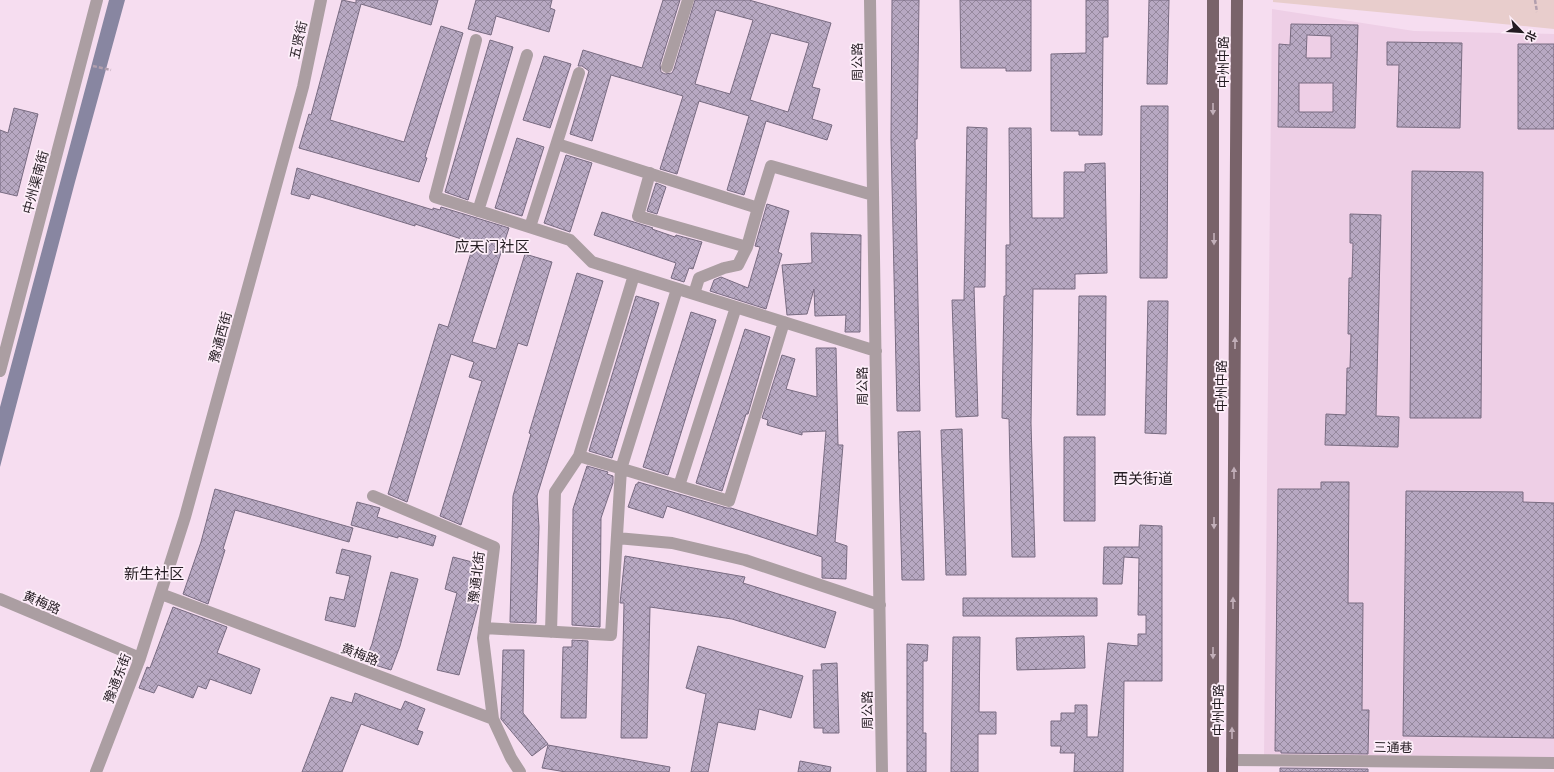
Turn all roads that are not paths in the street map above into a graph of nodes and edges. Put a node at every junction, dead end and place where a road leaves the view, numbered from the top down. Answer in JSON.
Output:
{"nodes":[{"id":1,"x":97,"y":0,"type":"edge"},
{"id":2,"x":321,"y":0,"type":"edge"},
{"id":3,"x":688,"y":0,"type":"edge"},
{"id":4,"x":870,"y":0,"type":"edge"},
{"id":5,"x":1213,"y":0,"type":"edge"},
{"id":6,"x":1237,"y":0,"type":"edge"},
{"id":7,"x":476,"y":40,"type":"dead end"},
{"id":8,"x":527,"y":55,"type":"dead end"},
{"id":9,"x":667,"y":67,"type":"dead end"},
{"id":10,"x":579,"y":72,"type":"dead end"},
{"id":11,"x":303,"y":86,"type":"joint"},
{"id":12,"x":556,"y":144,"type":"junction"},
{"id":13,"x":650,"y":173,"type":"junction"},
{"id":14,"x":873,"y":195,"type":"junction"},
{"id":15,"x":758,"y":208,"type":"junction"},
{"id":16,"x":478,"y":211,"type":"junction"},
{"id":17,"x":530,"y":227,"type":"junction"},
{"id":18,"x":747,"y":247,"type":"junction"},
{"id":19,"x":634,"y":275,"type":"junction"},
{"id":20,"x":677,"y":289,"type":"junction"},
{"id":21,"x":694,"y":294,"type":"junction"},
{"id":22,"x":736,"y":307,"type":"junction"},
{"id":23,"x":784,"y":322,"type":"junction"},
{"id":24,"x":876,"y":351,"type":"junction"},
{"id":25,"x":0,"y":371,"type":"edge"},
{"id":26,"x":579,"y":456,"type":"junction"},
{"id":27,"x":621,"y":469,"type":"junction"},
{"id":28,"x":679,"y":486,"type":"junction"},
{"id":29,"x":373,"y":496,"type":"dead end"},
{"id":30,"x":617,"y":538,"type":"junction"},
{"id":31,"x":162,"y":594,"type":"junction"},
{"id":32,"x":0,"y":599,"type":"edge"},
{"id":33,"x":880,"y":606,"type":"junction"},
{"id":34,"x":484,"y":628,"type":"junction"},
{"id":35,"x":551,"y":632,"type":"junction"},
{"id":36,"x":140,"y":658,"type":"junction"},
{"id":37,"x":493,"y":719,"type":"junction"},
{"id":38,"x":1232,"y":760,"type":"junction"},
{"id":39,"x":1554,"y":763,"type":"edge"},
{"id":40,"x":96,"y":772,"type":"edge"},
{"id":41,"x":520,"y":772,"type":"edge"},
{"id":42,"x":882,"y":772,"type":"edge"},
{"id":43,"x":1213,"y":772,"type":"edge"},
{"id":44,"x":1232,"y":772,"type":"edge"}],
"edges":[{"from":1,"to":25,"type":"street","name":"中州渠南街"},
{"from":2,"to":11,"type":"street","name":"五贤街"},
{"from":3,"to":9,"type":"street"},
{"from":4,"to":14,"type":"street","name":"周公路"},
{"from":5,"to":43,"type":"main road","name":"中州中路","one_way":true},
{"from":38,"to":6,"type":"main road","name":"中州中路","one_way":true},
{"from":7,"to":16,"type":"street"},
{"from":8,"to":16,"type":"street"},
{"from":10,"to":12,"type":"street"},
{"from":11,"to":31,"type":"street","name":"豫通西街"},
{"from":12,"to":13,"type":"street"},
{"from":12,"to":17,"type":"street"},
{"from":13,"to":15,"type":"street"},
{"from":13,"to":18,"type":"street"},
{"from":14,"to":15,"type":"street"},
{"from":14,"to":24,"type":"street","name":"周公路"},
{"from":15,"to":18,"type":"street"},
{"from":16,"to":17,"type":"street"},
{"from":17,"to":19,"type":"street"},
{"from":18,"to":21,"type":"street"},
{"from":19,"to":20,"type":"street"},
{"from":19,"to":26,"type":"street"},
{"from":20,"to":21,"type":"street"},
{"from":20,"to":27,"type":"street"},
{"from":21,"to":22,"type":"street"},
{"from":22,"to":23,"type":"street"},
{"from":22,"to":28,"type":"street"},
{"from":23,"to":24,"type":"street"},
{"from":23,"to":28,"type":"street"},
{"from":24,"to":33,"type":"street","name":"周公路"},
{"from":26,"to":27,"type":"street"},
{"from":26,"to":35,"type":"street"},
{"from":27,"to":28,"type":"street"},
{"from":27,"to":30,"type":"street"},
{"from":29,"to":34,"type":"street","name":"豫通北街"},
{"from":30,"to":33,"type":"street"},
{"from":30,"to":35,"type":"street"},
{"from":31,"to":36,"type":"street","name":"豫通东街"},
{"from":31,"to":37,"type":"street","name":"黄梅路"},
{"from":32,"to":36,"type":"street","name":"黄梅路"},
{"from":33,"to":42,"type":"street","name":"周公路"},
{"from":34,"to":35,"type":"street"},
{"from":34,"to":37,"type":"street","name":"豫通北街"},
{"from":36,"to":40,"type":"street","name":"豫通东街"},
{"from":37,"to":41,"type":"street"},
{"from":38,"to":39,"type":"street","name":"三通巷"},
{"from":38,"to":44,"type":"main road","name":"中州中路"}]}
